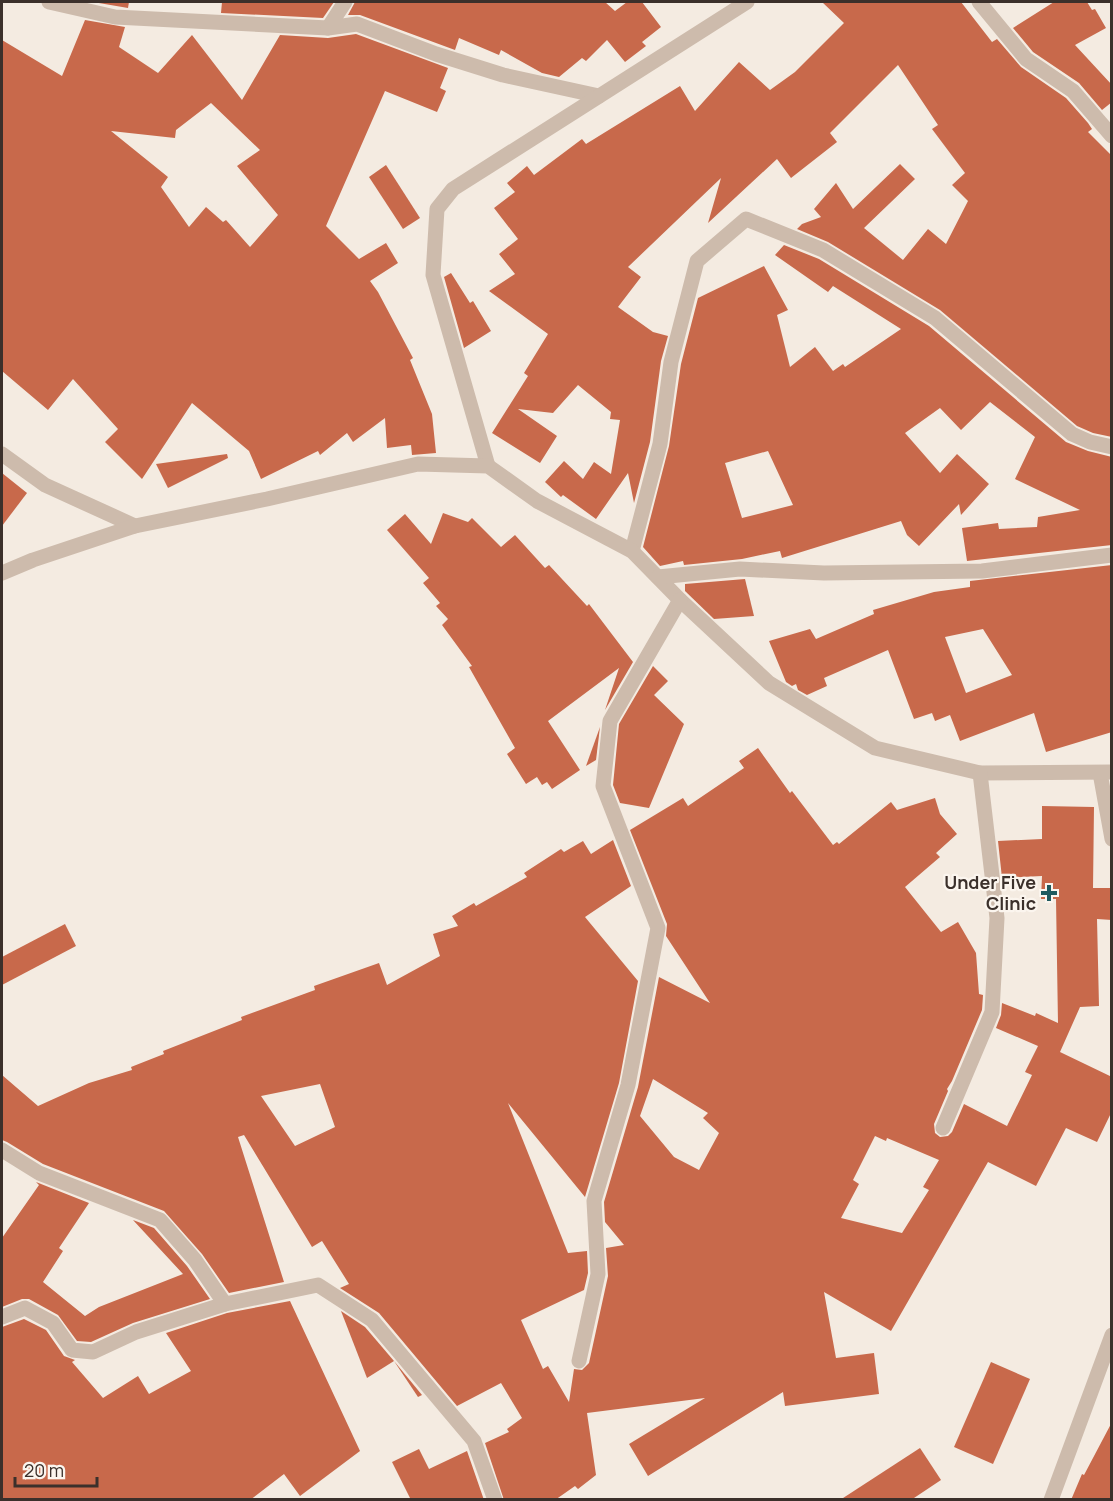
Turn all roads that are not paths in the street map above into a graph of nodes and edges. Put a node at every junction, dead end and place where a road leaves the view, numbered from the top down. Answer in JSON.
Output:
{"nodes":[{"id":1,"x":49,"y":2,"type":"edge"},
{"id":2,"x":345,"y":2,"type":"edge"},
{"id":3,"x":747,"y":2,"type":"edge"},
{"id":4,"x":980,"y":2,"type":"edge"},
{"id":5,"x":328,"y":28,"type":"junction"},
{"id":6,"x":599,"y":96,"type":"junction"},
{"id":7,"x":1112,"y":136,"type":"edge"},
{"id":8,"x":1112,"y":447,"type":"edge"},
{"id":9,"x":2,"y":454,"type":"edge"},
{"id":10,"x":488,"y":466,"type":"junction"},
{"id":11,"x":135,"y":526,"type":"junction"},
{"id":12,"x":632,"y":551,"type":"junction"},
{"id":13,"x":1112,"y":555,"type":"edge"},
{"id":14,"x":2,"y":573,"type":"edge"},
{"id":15,"x":658,"y":577,"type":"junction"},
{"id":16,"x":680,"y":600,"type":"junction"},
{"id":17,"x":980,"y":773,"type":"junction"},
{"id":18,"x":1106,"y":773,"type":"edge"},
{"id":19,"x":1112,"y":839,"type":"edge"},
{"id":20,"x":943,"y":1128,"type":"dead end"},
{"id":21,"x":2,"y":1150,"type":"edge"},
{"id":22,"x":225,"y":1304,"type":"junction"},
{"id":23,"x":2,"y":1317,"type":"edge"},
{"id":24,"x":1112,"y":1335,"type":"edge"},
{"id":25,"x":579,"y":1361,"type":"dead end"},
{"id":26,"x":495,"y":1500,"type":"edge"},
{"id":27,"x":1051,"y":1500,"type":"edge"}],
"edges":[{"from":1,"to":5,"type":"street"},
{"from":2,"to":5,"type":"street"},
{"from":3,"to":6,"type":"street"},
{"from":4,"to":7,"type":"street"},
{"from":5,"to":6,"type":"street"},
{"from":6,"to":10,"type":"street"},
{"from":8,"to":12,"type":"street"},
{"from":9,"to":11,"type":"street"},
{"from":10,"to":11,"type":"street"},
{"from":10,"to":12,"type":"street"},
{"from":11,"to":14,"type":"street"},
{"from":12,"to":15,"type":"street"},
{"from":13,"to":15,"type":"street"},
{"from":15,"to":16,"type":"street"},
{"from":16,"to":17,"type":"street"},
{"from":16,"to":25,"type":"street"},
{"from":17,"to":18,"type":"street"},
{"from":17,"to":20,"type":"street"},
{"from":18,"to":19,"type":"street"},
{"from":21,"to":22,"type":"street"},
{"from":22,"to":23,"type":"street"},
{"from":22,"to":26,"type":"street"},
{"from":24,"to":27,"type":"street"}]}
